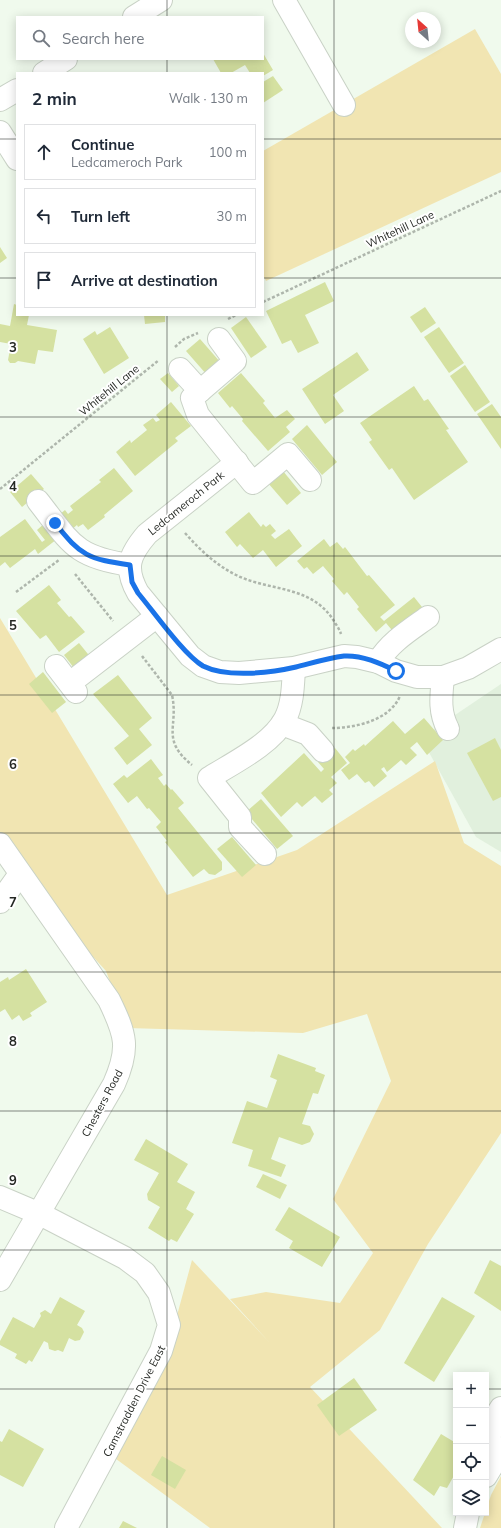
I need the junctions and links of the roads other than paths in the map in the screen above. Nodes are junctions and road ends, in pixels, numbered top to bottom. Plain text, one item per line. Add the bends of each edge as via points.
1 (161, 0) edge
2 (284, 0) edge
3 (136, 16) edge
4 (64, 60) edge
5 (46, 72) edge
6 (16, 91) edge
7 (0, 100) edge
8 (344, 105) dead end
9 (0, 132) edge
10 (16, 157) edge
11 (215, 330) road end
12 (176, 359) road end
13 (200, 391) junction
14 (237, 462) junction
15 (310, 480) dead end
16 (38, 501) dead end
17 (130, 565) junction
18 (157, 616) junction
19 (428, 616) dead end
20 (501, 649) edge
21 (378, 662) junction
22 (56, 666) dead end
23 (294, 668) junction
24 (444, 677) junction
25 (282, 724) junction
26 (448, 729) dead end
27 (323, 751) dead end
28 (0, 844) edge
29 (265, 854) dead end
30 (20, 874) junction
31 (0, 902) edge
32 (0, 1197) edge
33 (40, 1214) junction
34 (0, 1280) edge
35 (501, 1408) edge
36 (500, 1453) edge
37 (489, 1471) edge
38 (467, 1516) edge
39 (66, 1528) edge
40 (465, 1528) edge

1 - 3 street
2 - 8 street
4 - 5 street
6 - 7 street
9 - 10 street
11 - 13 street via 235,361
12 - 13 street
13 - 14 street via 192,398 198,415
14 - 15 street via 254,482 288,454
14 - 17 street, Ledcameroch Park via 147,534 137,546
16 - 17 street via 69,553
17 - 18 street via 132,582
18 - 22 street via 127,638 73,688
18 - 23 street via 190,656 203,666 239,673
19 - 21 street via 396,641
20 - 24 street via 468,668
21 - 23 street via 344,656
21 - 24 street via 417,677
23 - 25 street via 291,700
24 - 26 street via 440,702 442,719
25 - 27 street via 308,734
25 - 29 street via 278,731 263,743 209,778 240,817 240,828
28 - 30 street, Chesters Road
30 - 31 street
30 - 33 street, Chesters Road via 110,1000 121,1025 124,1048 123,1064 114,1084
32 - 33 street, Camstradden Drive East
33 - 34 street, Chesters Road
33 - 39 street, Camstradden Drive East via 125,1258 145,1273 159,1293 169,1325 161,1351
35 - 36 street via 494,1419 489,1439
36 - 37 street
38 - 40 street

